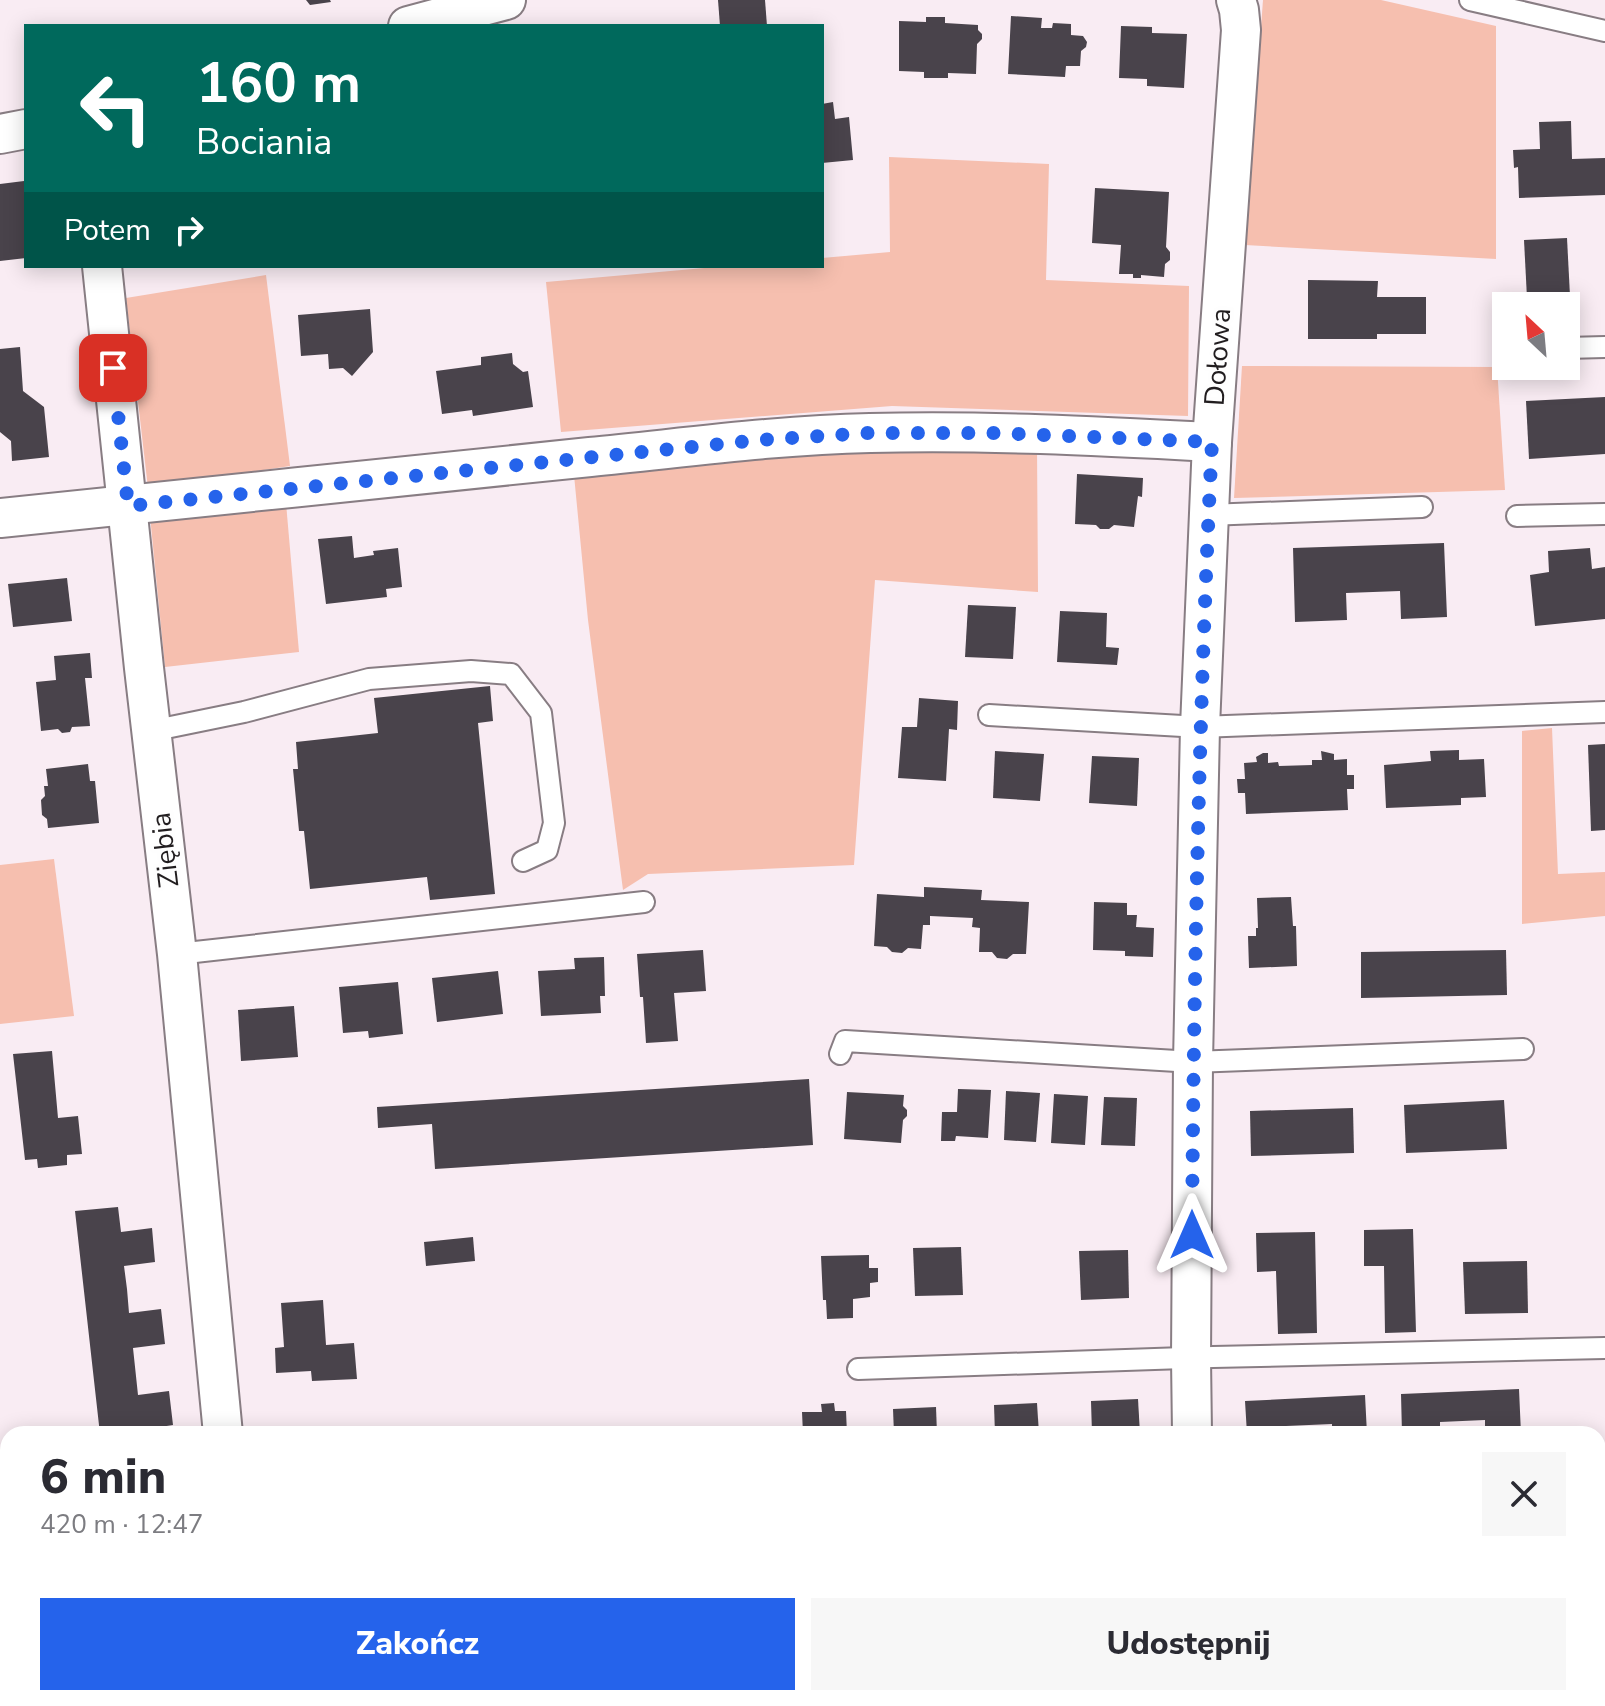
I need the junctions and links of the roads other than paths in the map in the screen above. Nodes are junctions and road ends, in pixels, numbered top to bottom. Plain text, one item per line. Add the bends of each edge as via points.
1 (506, 0) edge
2 (1236, 0) edge
3 (1470, 0) edge
4 (416, 24) edge
5 (1605, 31) edge
6 (24, 129) edge
7 (0, 134) edge
8 (102, 268) edge
9 (1605, 347) edge
10 (1580, 348) edge
11 (1212, 442) junction
12 (128, 506) junction
13 (1422, 507) dead end
14 (1605, 514) edge
15 (1208, 515) junction
16 (1517, 516) dead end
17 (0, 518) edge
18 (1605, 712) edge
19 (989, 715) dead end
20 (1200, 727) junction
21 (151, 731) junction
22 (523, 861) dead end
23 (644, 902) dead end
24 (177, 954) junction
25 (1523, 1049) dead end
26 (840, 1054) dead end
27 (1193, 1062) junction
28 (1605, 1348) edge
29 (1191, 1358) junction
30 (858, 1369) dead end
31 (222, 1426) edge
32 (1192, 1426) edge

1 - 4 street
2 - 11 street, Dołowa via 1241,30
3 - 5 lane
6 - 7 street
8 - 12 street, Ziębia
9 - 10 lane
11 - 12 street via 868,433
11 - 15 street, Dołowa
12 - 17 street
12 - 21 street, Ziębia
13 - 15 lane
14 - 16 lane
15 - 20 street, Dołowa
18 - 20 lane
19 - 20 lane
20 - 27 street, Dołowa
21 - 22 lane via 369,679 471,671 511,674 541,713 554,823 547,850
21 - 24 street, Ziębia
23 - 24 lane
24 - 31 street, Ziębia
25 - 27 lane
26 - 27 lane via 845,1041
27 - 29 street, Dołowa
28 - 29 lane
29 - 30 lane
29 - 32 street, Dołowa

